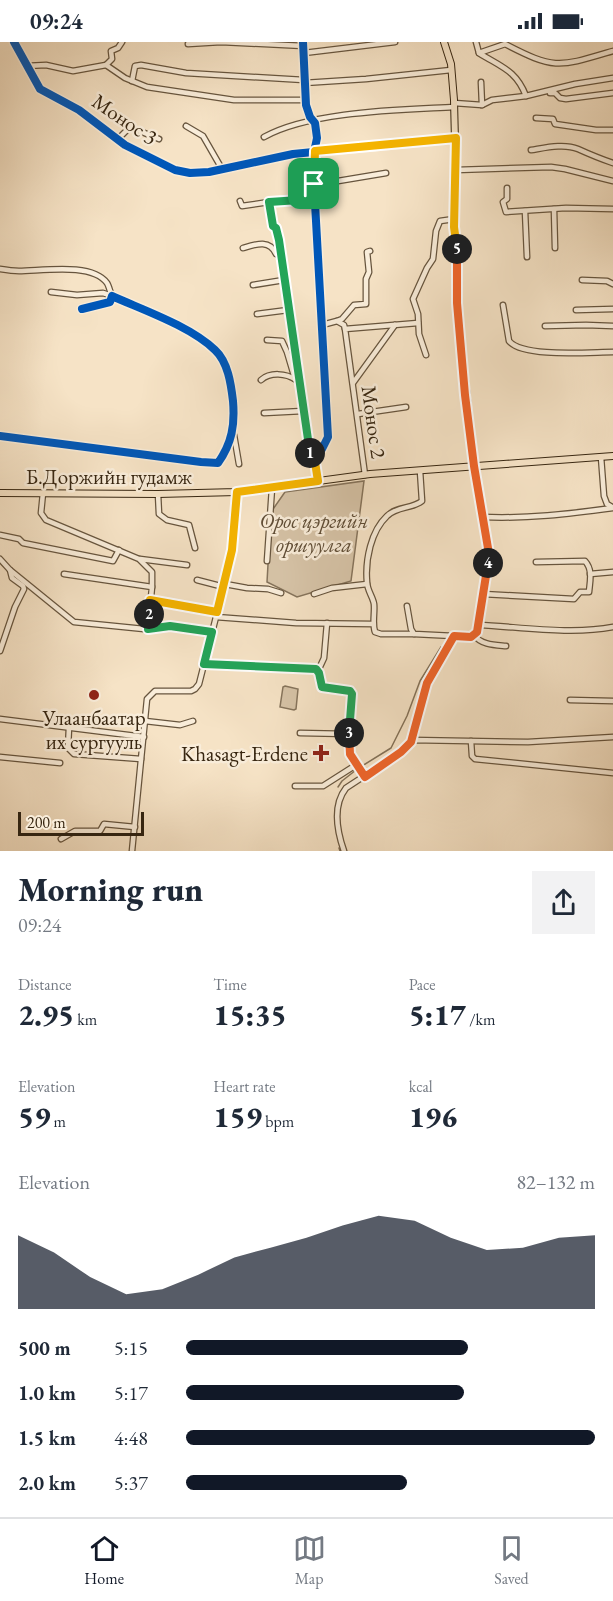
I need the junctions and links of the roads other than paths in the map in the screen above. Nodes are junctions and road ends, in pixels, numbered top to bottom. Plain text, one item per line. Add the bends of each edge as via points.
1 (14, 42) edge
2 (122, 42) edge
3 (395, 42) edge
4 (444, 42) edge
5 (477, 42) edge
6 (188, 44) dead end
7 (303, 44) edge
8 (613, 51) edge
9 (304, 53) junction
10 (479, 53) junction
11 (106, 65) junction
12 (27, 66) junction
13 (451, 70) junction
14 (613, 78) edge
15 (132, 81) junction
16 (304, 82) junction
17 (481, 82) dead end
18 (547, 92) junction
19 (613, 93) edge
20 (526, 96) junction
21 (305, 100) junction
22 (454, 105) junction
23 (482, 105) junction
24 (536, 118) dead end
25 (312, 120) junction
26 (186, 126) dead end
27 (613, 130) edge
28 (264, 137) dead end
29 (456, 138) junction
30 (159, 139) dead end
31 (118, 140) junction
32 (531, 150) dead end
33 (315, 151) junction
34 (613, 163) edge
35 (222, 169) junction
36 (456, 170) junction
37 (386, 173) dead end
38 (613, 181) edge
39 (314, 184) junction
40 (507, 188) dead end
41 (315, 199) junction
42 (240, 201) dead end
43 (269, 202) junction
44 (555, 209) junction
45 (613, 209) edge
46 (525, 211) junction
47 (454, 219) junction
48 (243, 248) dead end
49 (555, 248) dead end
50 (370, 251) dead end
51 (281, 255) junction
52 (527, 257) dead end
53 (0, 269) edge
54 (284, 280) junction
55 (582, 280) dead end
56 (613, 284) edge
57 (253, 285) dead end
58 (51, 292) dead end
59 (112, 296) junction
60 (503, 306) dead end
61 (82, 309) dead end
62 (613, 309) edge
63 (288, 310) junction
64 (576, 310) dead end
65 (257, 314) dead end
66 (338, 321) junction
67 (418, 323) junction
68 (322, 325) junction
69 (395, 325) junction
70 (545, 326) dead end
71 (613, 326) edge
72 (345, 330) junction
73 (267, 340) dead end
74 (613, 352) edge
75 (426, 355) dead end
76 (261, 381) dead end
77 (297, 381) junction
78 (353, 383) junction
79 (406, 407) dead end
80 (303, 411) junction
81 (264, 413) dead end
82 (358, 414) junction
83 (233, 433) junction
84 (0, 436) edge
85 (314, 456) junction
86 (613, 456) edge
87 (601, 457) junction
88 (239, 464) dead end
89 (474, 466) junction
90 (420, 471) junction
91 (364, 475) junction
92 (318, 481) junction
93 (272, 488) junction
94 (237, 492) junction
95 (0, 493) edge
96 (43, 493) junction
97 (158, 494) junction
98 (613, 508) edge
99 (482, 517) junction
100 (0, 535) edge
101 (195, 548) dead end
102 (119, 550) junction
103 (0, 559) edge
104 (140, 559) junction
105 (267, 561) dead end
106 (536, 562) dead end
107 (187, 564) dead end
108 (10, 570) junction
109 (613, 572) edge
110 (64, 574) dead end
111 (591, 574) junction
112 (197, 580) dead end
113 (367, 584) junction
114 (224, 585) junction
115 (152, 586) junction
116 (281, 593) dead end
117 (314, 594) dead end
118 (483, 594) junction
119 (150, 600) junction
120 (408, 606) dead end
121 (217, 615) junction
122 (327, 623) junction
123 (374, 624) junction
124 (479, 625) junction
125 (613, 627) edge
126 (148, 629) junction
127 (212, 632) junction
128 (414, 634) junction
129 (474, 635) junction
130 (454, 636) junction
131 (506, 646) dead end
132 (0, 651) edge
133 (204, 664) junction
134 (318, 671) junction
135 (570, 700) dead end
136 (613, 701) edge
137 (0, 719) edge
138 (145, 721) junction
139 (193, 721) dead end
140 (69, 728) junction
141 (300, 733) dead end
142 (349, 734) junction
143 (144, 737) junction
144 (613, 737) edge
145 (412, 740) junction
146 (471, 741) junction
147 (0, 757) edge
148 (141, 759) junction
149 (60, 763) dead end
150 (356, 765) junction
151 (613, 773) edge
152 (365, 777) junction
153 (295, 786) dead end
154 (135, 827) junction
155 (61, 839) dead end
156 (132, 851) edge
157 (344, 851) edge

1 - 12 street, Монос 3
2 - 11 street via 111,51 112,59
3 - 9 street
4 - 13 main road
5 - 10 street
6 - 7 street
7 - 9 street
8 - 10 street via 576,63 557,64 542,62 505,44
9 - 16 street
10 - 20 street via 509,70
11 - 12 street via 73,71
11 - 15 street
12 - 31 street, Монос 3 via 40,89 79,110
13 - 16 street
13 - 22 main road
14 - 18 street
15 - 16 street via 133,69 141,65 186,73
15 - 21 street via 147,87 234,100
16 - 21 street
17 - 23 street
18 - 19 street via 566,99
18 - 20 street
20 - 23 street
21 - 25 street
22 - 23 street
22 - 25 street
22 - 29 main road
24 - 27 street via 553,119 555,124 569,127
25 - 28 street
25 - 33 street via 317,138
26 - 35 street via 203,136
29 - 33 street, Монос 3
29 - 36 main road
30 - 31 street via 130,127
31 - 35 street, Монос 3 via 175,170 200,173
32 - 34 street via 568,147
33 - 35 street, Монос 3
33 - 39 street
36 - 38 street via 551,167
36 - 47 main road
37 - 39 street
39 - 41 street
40 - 46 street via 507,199 503,202 506,212
41 - 43 street
41 - 68 street
42 - 43 street via 242,206
43 - 51 street
44 - 45 street
44 - 46 street
44 - 49 street
46 - 52 street
47 - 67 street via 440,221 436,231 433,259 413,299
47 - 89 main road via 457,315
48 - 51 street via 266,244
50 - 66 street via 366,304 354,305
51 - 54 street
53 - 59 street via 79,270 106,282
54 - 57 street
54 - 63 street
55 - 56 street
58 - 59 street
59 - 61 street via 110,302
59 - 83 street via 174,324 216,350 231,385
60 - 74 street via 509,341 517,348 535,352
62 - 64 street
63 - 65 street
63 - 77 street
66 - 68 street
66 - 72 street
67 - 69 street
67 - 75 street
68 - 85 street via 328,437
69 - 72 street
69 - 78 street
70 - 71 street
72 - 78 street, Монос 2
73 - 77 street via 282,341
76 - 77 street via 280,374
77 - 80 street
78 - 82 street, Монос 2
79 - 82 street
80 - 81 street
80 - 85 street via 309,452
82 - 91 street, Монос 2
83 - 84 street via 218,463
83 - 88 street
85 - 92 street
86 - 87 main road, Б.Доржийн гудамж
87 - 89 main road, Б.Доржийн гудамж
87 - 98 street via 604,496
89 - 90 main road, Б.Доржийн гудамж
89 - 99 street
90 - 91 main road, Б.Доржийн гудамж
90 - 113 street via 422,501 396,510 384,520 373,538
91 - 92 main road, Б.Доржийн гудамж
92 - 93 main road, Б.Доржийн гудамж
93 - 94 main road, Б.Доржийн гудамж
93 - 105 street
94 - 97 main road, Б.Доржийн гудамж
94 - 114 street via 232,550
95 - 96 main road, Б.Доржийн гудамж
96 - 97 main road, Б.Доржийн гудамж
96 - 102 street via 41,513 46,520
97 - 101 street via 159,514 189,525
98 - 99 street via 559,515
99 - 118 street via 489,554
100 - 102 street via 113,561
102 - 104 street
103 - 108 street
104 - 107 street
104 - 115 street via 153,573
106 - 111 street via 585,561
108 - 126 street via 73,621
108 - 132 street via 12,578 24,589
109 - 111 street
110 - 115 street
111 - 118 street via 589,592 580,592 574,599
112 - 114 street
113 - 117 street
113 - 123 street via 374,603
114 - 116 street
114 - 121 street
115 - 119 street
118 - 124 street
119 - 121 street
119 - 126 street
120 - 128 street
121 - 122 street
121 - 127 street
122 - 123 street
122 - 134 street via 324,658
123 - 128 street via 378,634
124 - 125 street
124 - 129 street
126 - 127 street via 170,626
127 - 133 street
128 - 130 street
129 - 130 street
129 - 131 street via 487,644
130 - 145 street via 427,683
133 - 134 street
133 - 138 street via 194,690 159,690 150,694
134 - 142 street via 322,687 353,694
135 - 136 street
137 - 140 street
138 - 139 street via 180,725
138 - 143 street
140 - 143 street
140 - 148 street via 68,748 74,754
141 - 142 street
142 - 150 street via 349,752
143 - 148 street
144 - 146 street
145 - 146 street
145 - 152 street
146 - 151 street via 475,759
147 - 149 street
148 - 154 street
150 - 152 street
150 - 153 street via 322,787
152 - 157 street via 346,788 339,798 337,823
154 - 155 street via 104,824 99,831 75,831
154 - 156 street

